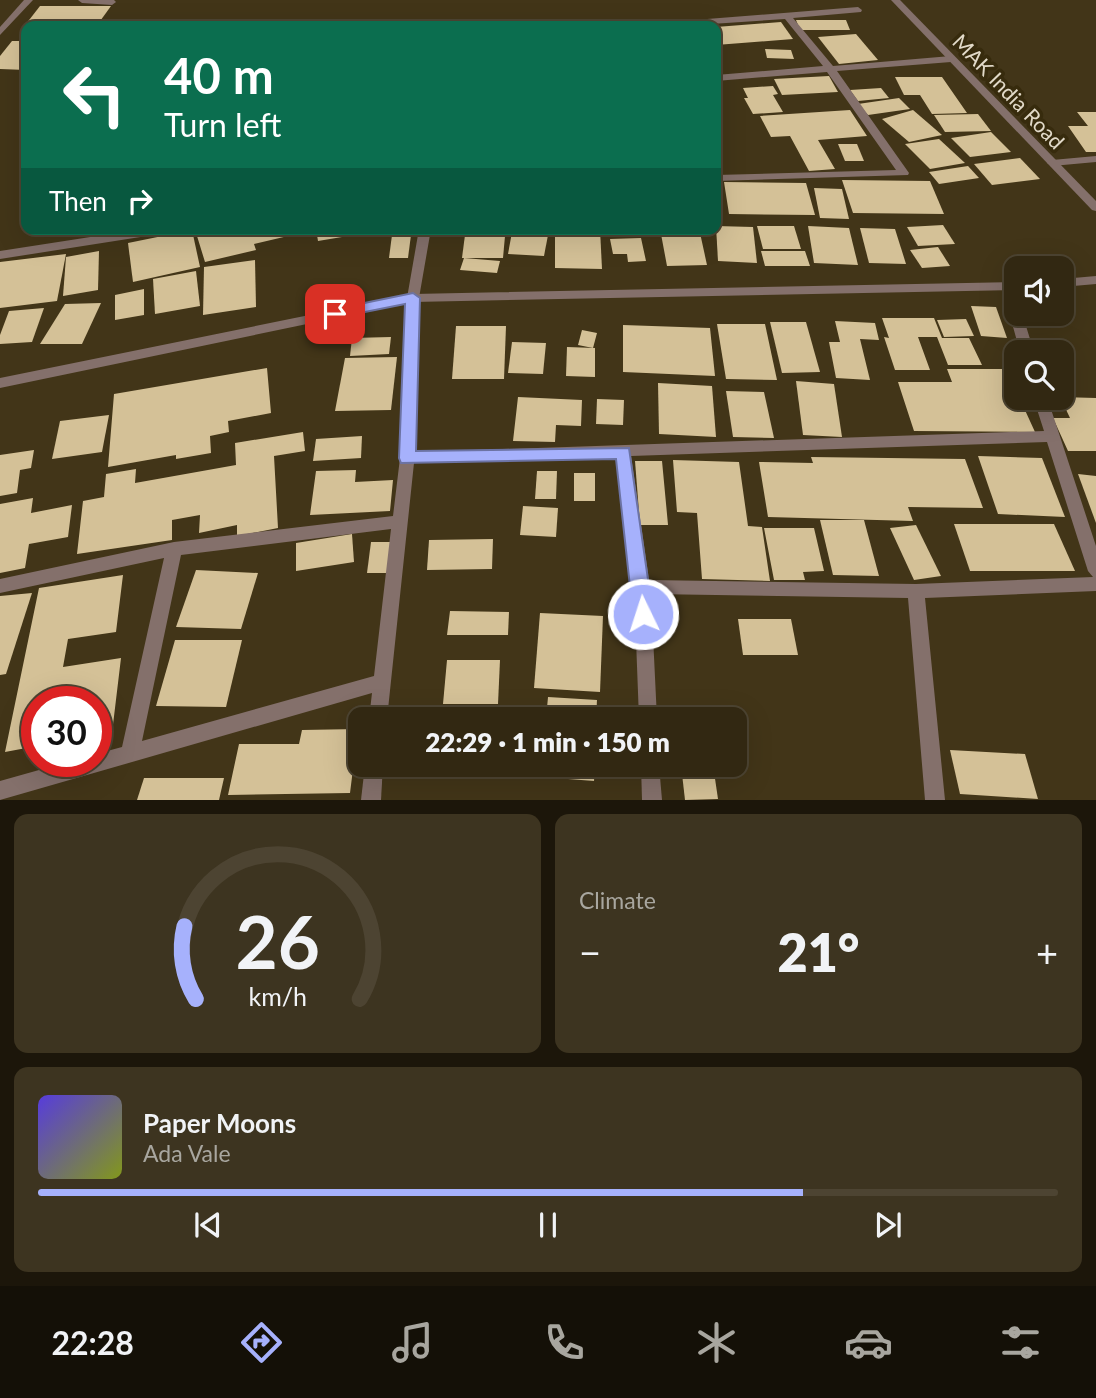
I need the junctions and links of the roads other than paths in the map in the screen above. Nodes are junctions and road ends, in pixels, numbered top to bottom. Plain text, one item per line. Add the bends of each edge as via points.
1 (29, 0) edge
2 (82, 0) edge
3 (895, 0) edge
4 (111, 2) dead end
5 (858, 10) dead end
6 (787, 16) junction
7 (716, 21) edge
8 (0, 33) edge
9 (951, 59) junction
10 (831, 71) junction
11 (721, 78) edge
12 (1096, 159) edge
13 (1052, 163) junction
14 (721, 178) edge
15 (1096, 208) edge
16 (128, 235) edge
17 (424, 235) edge
18 (0, 255) edge
19 (1096, 280) edge
20 (1074, 282) edge
21 (1004, 287) edge
22 (413, 298) junction
23 (0, 383) edge
24 (1044, 410) edge
25 (1052, 436) junction
26 (623, 453) junction
27 (407, 458) junction
28 (401, 521) junction
29 (174, 549) junction
30 (1096, 572) edge
31 (1096, 584) edge
32 (0, 586) edge
33 (642, 587) junction
34 (916, 592) junction
35 (381, 682) junction
36 (379, 707) edge
37 (647, 707) edge
38 (130, 754) junction
39 (373, 777) edge
40 (651, 777) edge
41 (0, 791) edge
42 (371, 800) edge
43 (652, 800) edge
44 (935, 800) edge

1 - 8 street
2 - 4 street
3 - 9 street, MAK India Road
5 - 6 street
6 - 7 street
6 - 10 street
9 - 10 street
9 - 13 street, MAK India Road
10 - 11 street
10 - 14 street via 904,173
12 - 13 street
13 - 15 street, MAK India Road
16 - 18 street
17 - 22 street
19 - 20 street
21 - 22 street
22 - 23 street
22 - 27 street
24 - 25 street
25 - 26 street
25 - 30 street
26 - 27 street
26 - 33 street
27 - 28 street
28 - 29 street
28 - 35 street
29 - 32 street
29 - 38 street
31 - 34 street
33 - 34 street
33 - 37 street
34 - 44 street
35 - 36 street
35 - 38 street
38 - 41 street
39 - 42 street
40 - 43 street

